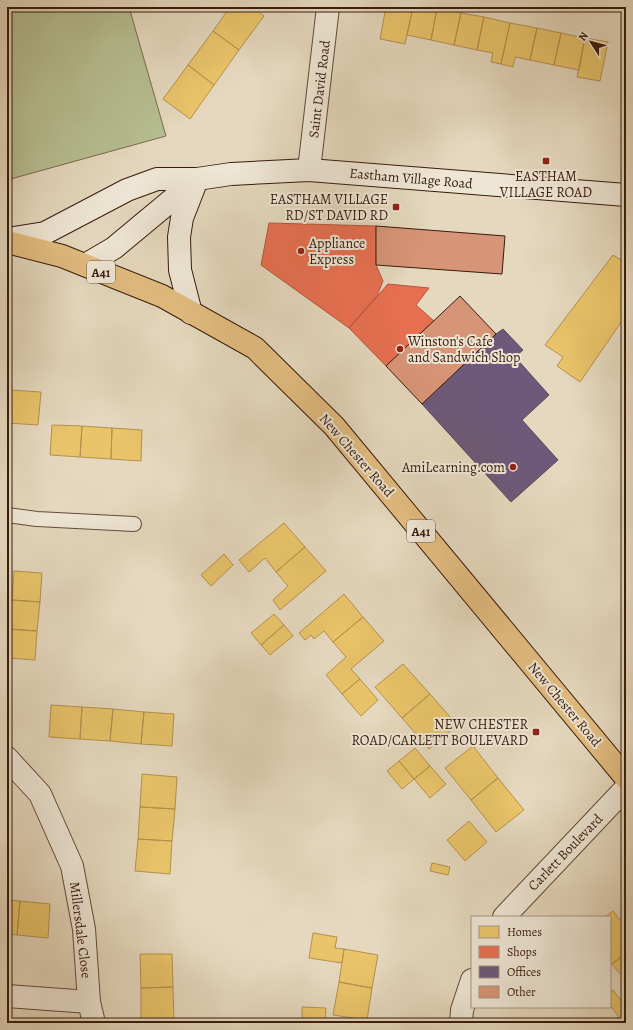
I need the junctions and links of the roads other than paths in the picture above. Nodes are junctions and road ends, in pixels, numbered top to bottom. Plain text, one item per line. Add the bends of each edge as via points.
1 (328, 7) edge
2 (309, 170) junction
3 (197, 179) junction
4 (626, 195) edge
5 (7, 241) edge
6 (85, 265) junction
7 (191, 313) junction
8 (7, 515) edge
9 (134, 524) dead end
10 (7, 758) edge
11 (626, 778) edge
12 (626, 788) edge
13 (505, 916) edge
14 (471, 983) edge
15 (7, 996) edge
16 (89, 1002) junction
17 (94, 1023) edge
18 (461, 1023) edge

1 - 2 main road, Saint David Road
2 - 3 main road, Eastham Village Road via 231,174
2 - 4 main road, Eastham Village Road
3 - 5 main road, Eastham Village Road via 157,179 126,190 45,233
3 - 6 main road via 114,248
3 - 7 main road via 182,218 179,237 180,270
5 - 6 highway, New Chester Road / A41
6 - 7 highway, New Chester Road / A41 via 162,296
7 - 11 highway, New Chester Road / A41 via 255,348 334,426
8 - 9 lane
10 - 16 main road, Millersdale Close via 40,794 72,866 84,929
12 - 13 main road, Carlett Boulevard
14 - 18 main road via 462,1010
15 - 16 main road
16 - 17 main road, Millersdale Close

